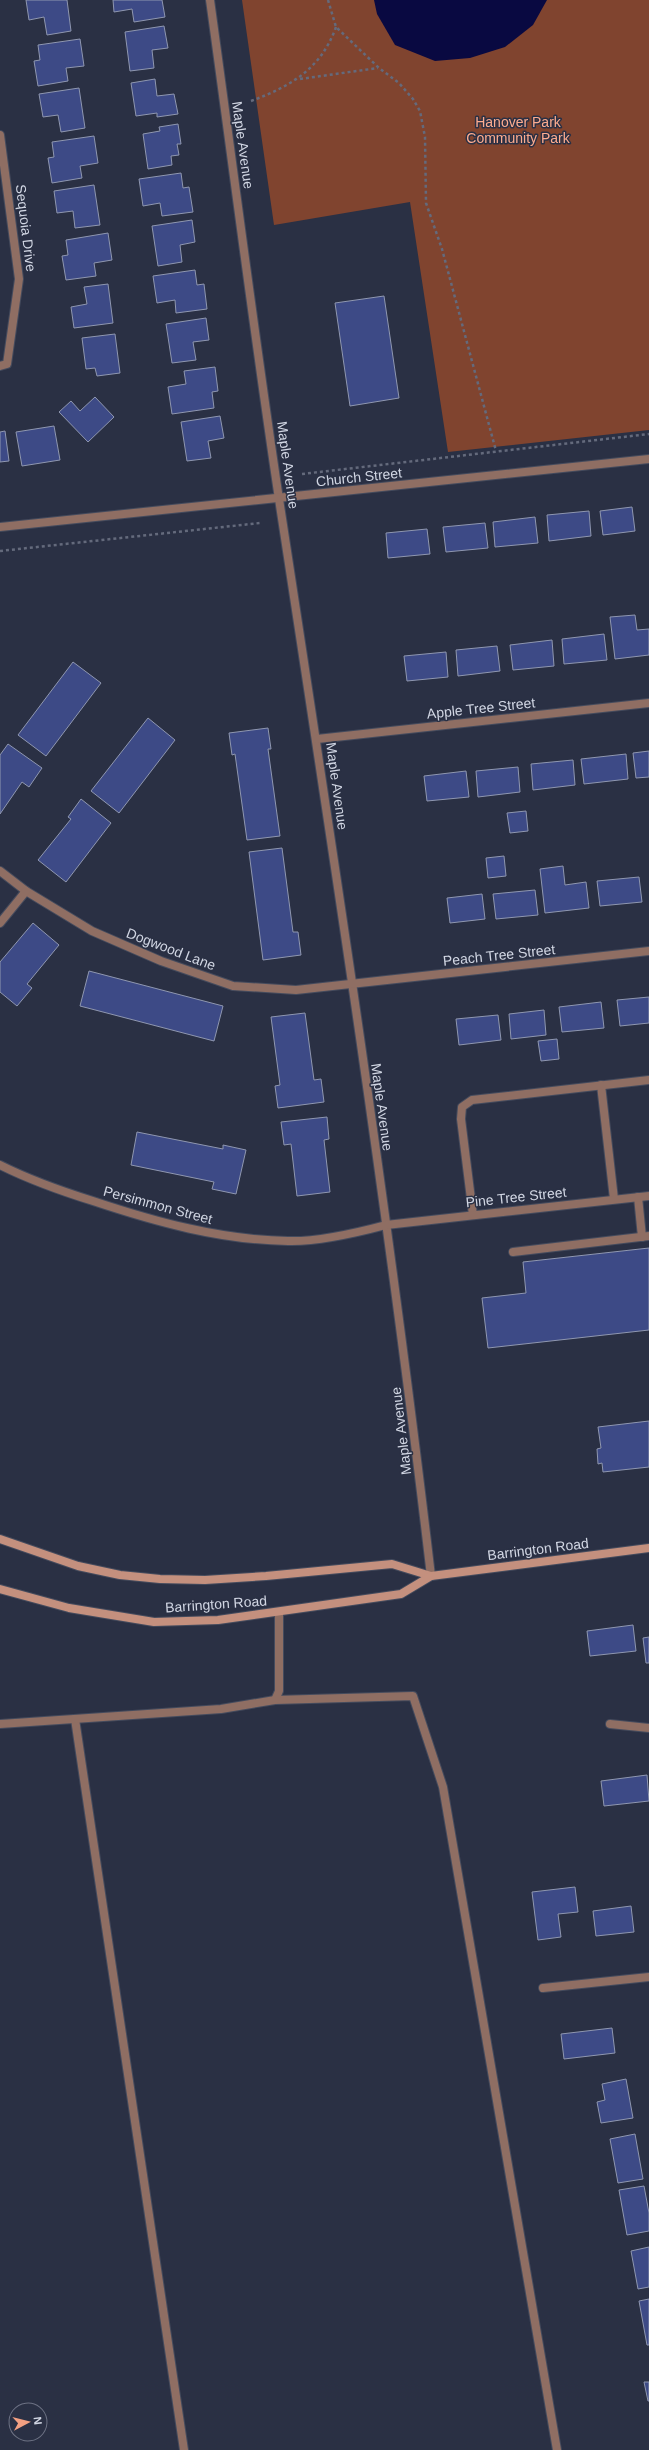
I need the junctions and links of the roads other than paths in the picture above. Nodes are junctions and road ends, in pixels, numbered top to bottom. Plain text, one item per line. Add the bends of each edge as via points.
1 (210, 0) edge
2 (0, 135) edge
3 (0, 366) edge
4 (649, 459) edge
5 (279, 498) junction
6 (0, 527) edge
7 (649, 703) edge
8 (317, 739) junction
9 (0, 871) edge
10 (26, 891) junction
11 (0, 923) edge
12 (649, 951) edge
13 (352, 984) junction
14 (649, 1080) edge
15 (601, 1086) junction
16 (0, 1165) edge
17 (649, 1196) edge
18 (638, 1197) junction
19 (614, 1199) junction
20 (473, 1215) junction
21 (386, 1225) junction
22 (646, 1237) edge
23 (513, 1252) dead end
24 (0, 1539) edge
25 (649, 1548) edge
26 (431, 1576) junction
27 (0, 1589) edge
28 (279, 1613) junction
29 (275, 1700) junction
30 (75, 1719) junction
31 (0, 1724) edge
32 (610, 1724) dead end
33 (649, 1728) edge
34 (649, 1977) edge
35 (543, 1988) dead end
36 (184, 2450) edge
37 (557, 2450) edge

1 - 5 street, Maple Avenue
2 - 3 street, Sequoia Drive via 19,279 8,364
4 - 5 street, Church Street
5 - 6 street, Church Street
5 - 8 street, Maple Avenue
7 - 8 street, Apple Tree Street
8 - 13 street, Maple Avenue
9 - 10 street, Dogwood Lane
10 - 11 street
10 - 13 street, Dogwood Lane via 92,931 161,961 233,986 296,990
12 - 13 street, Peach Tree Street
13 - 21 street, Maple Avenue
14 - 15 street
15 - 19 street
15 - 20 street via 472,1100 462,1107
16 - 21 street, Persimmon Street via 31,1181 125,1212 200,1232 289,1241 356,1233
17 - 18 street, Pine Tree Street
18 - 19 street, Pine Tree Street
18 - 22 street
19 - 20 street, Pine Tree Street
20 - 21 street, Pine Tree Street
21 - 26 street, Maple Avenue via 408,1379
22 - 23 street
24 - 26 main road, Barrington Road via 78,1566 120,1575 160,1579 259,1577 392,1564
25 - 26 main road, Barrington Road
26 - 28 main road, Barrington Road via 401,1594
27 - 28 main road, Barrington Road via 69,1608 154,1622 218,1620
28 - 29 street via 279,1691
29 - 30 street via 222,1709
29 - 37 street via 413,1696 443,1787
30 - 31 street
30 - 36 street
32 - 33 street
34 - 35 street

